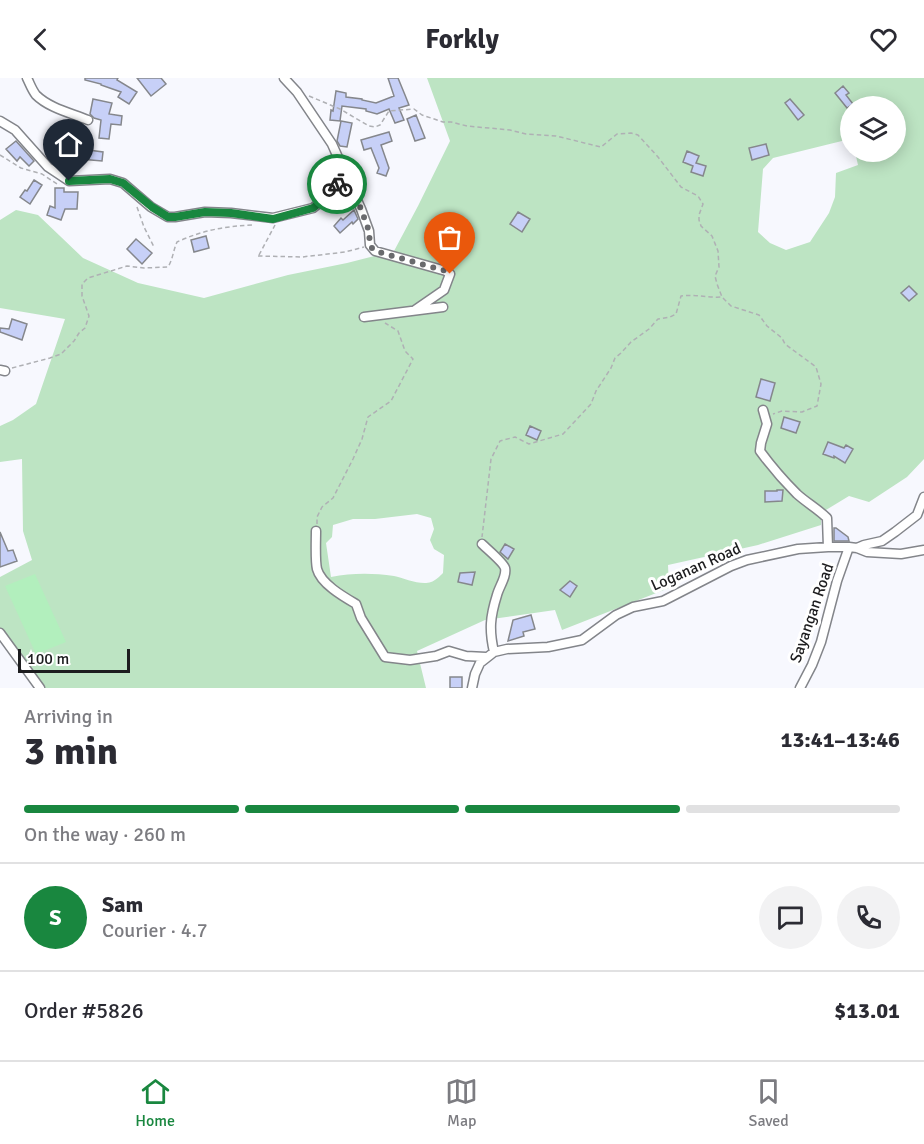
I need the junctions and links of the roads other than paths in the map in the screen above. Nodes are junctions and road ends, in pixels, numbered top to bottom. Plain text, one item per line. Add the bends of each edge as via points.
1 (27, 78) edge
2 (284, 78) edge
3 (88, 120) dead end
4 (0, 121) edge
5 (340, 160) junction
6 (443, 307) dead end
7 (415, 310) junction
8 (364, 317) dead end
9 (764, 415) road end
10 (924, 497) edge
11 (316, 531) road end
12 (482, 544) road end
13 (828, 547) junction
14 (853, 547) junction
15 (924, 550) edge
16 (0, 633) edge
17 (490, 654) junction
18 (40, 688) edge
19 (472, 688) edge
20 (800, 688) edge

1 - 3 street via 42,99
2 - 5 street
4 - 5 street via 15,130 48,167 69,181 110,179 123,183 168,217 205,212 273,219 313,208 335,190
5 - 7 street via 369,231 370,246 375,251 450,274 444,290
6 - 7 street
7 - 8 street
9 - 13 street via 767,424 760,451 797,494 827,518
10 - 14 street via 917,515 895,532 882,541
11 - 17 street, Loganan Road via 317,570 339,594 356,604 385,657 410,660 449,651 466,656
12 - 17 street via 504,566 505,573 490,627
13 - 14 street, Loganan Road
13 - 17 street, Loganan Road via 798,549 739,563 663,601 616,615 582,640
14 - 15 street via 902,554
14 - 20 street, Sayangan Road via 834,591 821,642
16 - 18 street
17 - 19 street via 480,663

